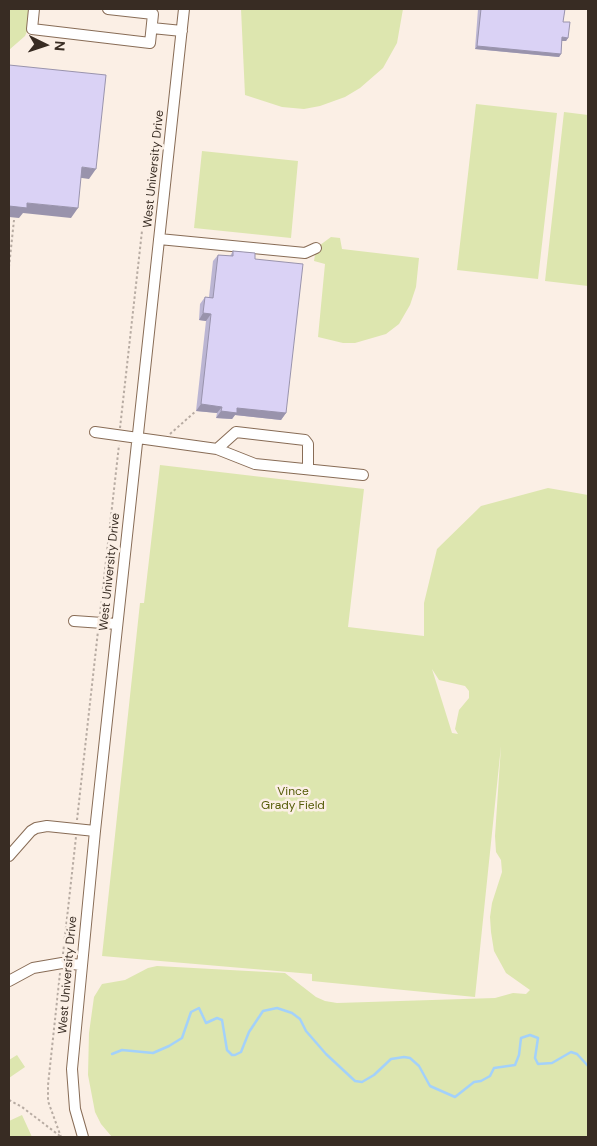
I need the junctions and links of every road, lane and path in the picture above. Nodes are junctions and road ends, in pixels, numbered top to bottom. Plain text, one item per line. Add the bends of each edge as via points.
1 (34, 9) edge
2 (108, 9) edge
3 (184, 9) edge
4 (152, 28) junction
5 (182, 31) junction
6 (14, 220) dead end
7 (159, 238) junction
8 (316, 248) dead end
9 (9, 267) edge
10 (196, 411) dead end
11 (94, 432) dead end
12 (137, 439) junction
13 (160, 442) junction
14 (217, 449) junction
15 (308, 469) junction
16 (363, 475) dead end
17 (74, 620) dead end
18 (117, 624) junction
19 (95, 831) junction
20 (9, 856) edge
21 (62, 963) junction
22 (82, 965) junction
23 (9, 981) edge
24 (9, 1100) edge
25 (60, 1137) edge
26 (83, 1137) edge

1 - 4 street via 32,30 150,43
2 - 4 street via 153,14
3 - 5 street, West University Drive
4 - 5 street
5 - 7 street, West University Drive
6 - 9 path
7 - 8 street via 305,253
7 - 12 street, West University Drive
10 - 13 path
11 - 12 street
12 - 13 street
12 - 18 street, West University Drive
13 - 14 street
14 - 15 street via 255,464
14 - 15 street via 236,432 305,440 308,444
15 - 16 street
17 - 18 street
18 - 19 street, West University Drive
19 - 20 street via 36,828
19 - 22 street, West University Drive
21 - 22 street
21 - 23 street via 32,968
21 - 25 path via 48,1085 48,1101
22 - 26 street, West University Drive via 72,1075 75,1109
24 - 25 path

